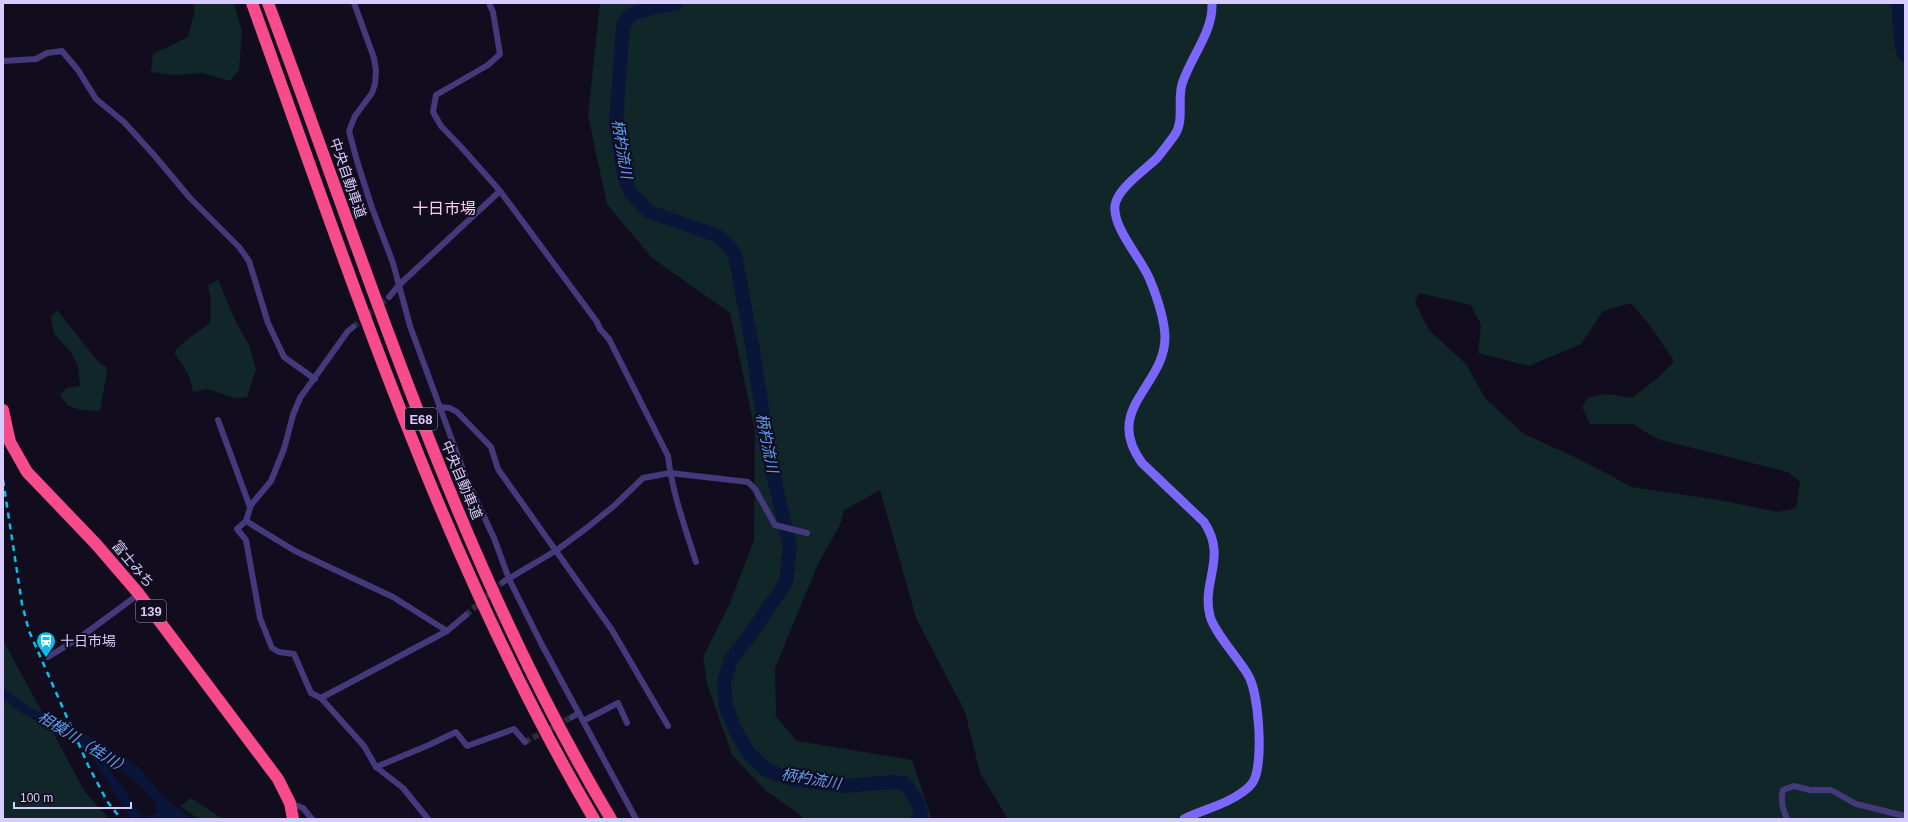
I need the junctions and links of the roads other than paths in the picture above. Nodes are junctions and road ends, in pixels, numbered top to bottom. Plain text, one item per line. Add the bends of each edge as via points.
1 (252, 3) edge
2 (268, 3) edge
3 (354, 3) edge
4 (489, 3) edge
5 (1212, 3) edge
6 (3, 61) edge
7 (500, 191) junction
8 (399, 285) junction
9 (389, 297) tunnel mouth
10 (354, 327) tunnel mouth
11 (315, 379) junction
12 (439, 407) junction
13 (3, 410) edge
14 (218, 420) dead end
15 (670, 473) junction
16 (250, 508) junction
17 (246, 521) junction
18 (807, 533) dead end
19 (557, 550) junction
20 (696, 562) dead end
21 (506, 580) junction
22 (139, 594) junction
23 (466, 614) tunnel mouth
24 (447, 632) junction
25 (48, 657) dead end
26 (321, 698) junction
27 (579, 712) junction
28 (572, 717) tunnel mouth
29 (583, 721) junction
30 (627, 723) dead end
31 (668, 726) dead end
32 (525, 742) dead end
33 (376, 767) junction
34 (290, 803) junction
35 (1905, 816) edge
36 (293, 819) edge
37 (312, 819) edge
38 (428, 819) edge
39 (594, 819) edge
40 (611, 819) edge
41 (636, 819) edge
42 (1184, 819) edge
43 (1787, 819) edge

1 - 39 highway, 中央自動車道 / E68 via 362,309 464,563 540,722
2 - 40 highway, 中央自動車道 / E68 via 379,310 481,563 553,716
3 - 8 street via 374,58 376,84 355,116 350,131 357,161
4 - 7 street via 493,12 500,54 488,65 436,95 433,112 441,126
5 - 42 street via 1210,25 1190,62 1181,88 1178,129 1158,157 1117,198 1115,205 1118,223 1150,281 1161,312 1165,336 1161,360 1136,401 1130,416 1130,441 1142,463 1204,522 1211,532 1215,556 1208,604 1210,618 1249,676 1254,689 1259,733 1259,755 1253,782 1244,791 1219,806
6 - 11 street via 36,59 62,51 78,70 96,99 124,122 190,198 239,247 249,261 268,324 284,357
7 - 8 street
7 - 15 street via 609,339 668,456
8 - 9 street
8 - 12 street via 410,326
10 - 11 street via 348,331
11 - 16 street via 300,398 271,481
12 - 19 street via 457,412 492,447 498,469
12 - 21 street via 466,478 494,538
13 - 22 highway, 富士みち / 139 via 10,442 28,472
14 - 16 street
15 - 18 street via 748,482 755,489 775,525
15 - 19 street via 643,478 615,505
15 - 20 street
16 - 17 street
17 - 24 street via 295,551 393,597
17 - 26 street via 237,529 246,540 260,618 272,648 279,652 294,654 311,693
19 - 21 street
19 - 31 street via 612,630
21 - 27 street
22 - 25 street via 82,636
22 - 34 highway, 富士みち / 139 via 256,747 278,779
23 - 24 street
24 - 26 street
26 - 33 street via 364,746
27 - 28 street
27 - 29 street
29 - 30 street via 618,703
29 - 41 street
32 - 33 street via 514,729 467,746 456,732
33 - 38 street via 403,788
34 - 36 highway, 富士みち / 139
34 - 37 street via 303,808
35 - 43 street via 1856,804 1831,790 1810,790 1794,786 1783,790 1781,796

